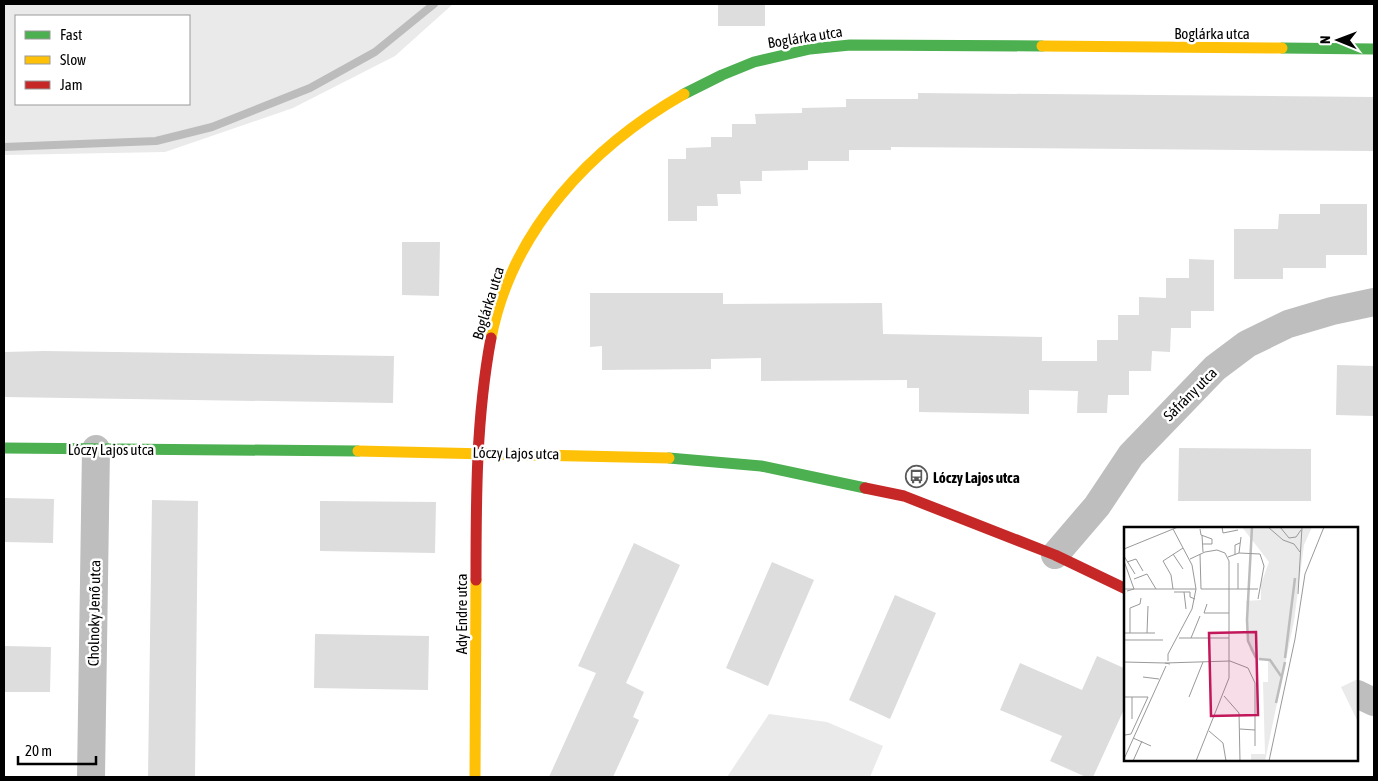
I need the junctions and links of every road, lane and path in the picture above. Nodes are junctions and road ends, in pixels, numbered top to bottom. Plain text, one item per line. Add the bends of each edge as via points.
1 (1374, 49) edge
2 (1374, 302) edge
3 (4, 448) edge
4 (96, 449) junction
5 (476, 452) junction
6 (1055, 555) junction
7 (1124, 588) edge
8 (1358, 694) edge
9 (1374, 702) edge
10 (92, 777) edge
11 (475, 777) edge

1 - 5 street, Boglárka utca via 850,45 771,57 738,68 664,106 627,130 596,157 540,223 518,256 503,296 489,351
2 - 6 street, Sáfrány utca via 1288,324 1248,344 1215,368 1131,455 1097,506
3 - 4 street, Lóczy Lajos utca
4 - 5 street, Lóczy Lajos utca
4 - 10 street, Cholnoky Jenő utca
5 - 6 street, Lóczy Lajos utca via 643,456 761,466 904,496
5 - 11 street, Ady Endre utca
6 - 7 street, Lóczy Lajos utca
8 - 9 street

